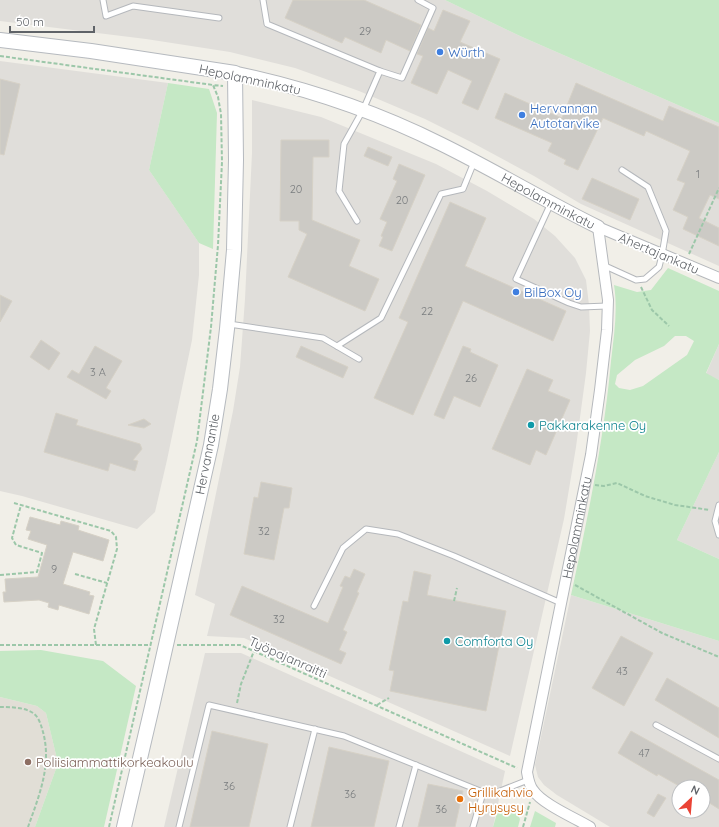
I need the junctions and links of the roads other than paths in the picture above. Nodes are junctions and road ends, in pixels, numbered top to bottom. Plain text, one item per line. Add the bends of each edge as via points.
1 (103, 0) edge
2 (262, 0) edge
3 (418, 0) edge
4 (219, 18) dead end
5 (0, 40) edge
6 (380, 71) junction
7 (234, 80) junction
8 (363, 110) junction
9 (474, 161) junction
10 (622, 170) dead end
11 (551, 203) junction
12 (357, 221) dead end
13 (598, 228) junction
14 (662, 255) junction
15 (603, 265) junction
16 (719, 278) edge
17 (607, 306) junction
18 (228, 324) junction
19 (337, 346) junction
20 (359, 359) dead end
21 (719, 505) edge
22 (719, 535) edge
23 (561, 603) junction
24 (314, 606) dead end
25 (656, 725) dead end
26 (315, 729) junction
27 (719, 759) edge
28 (416, 766) junction
29 (529, 780) junction
30 (483, 793) junction
31 (124, 827) edge
32 (179, 827) edge
33 (290, 827) edge
34 (399, 827) edge
35 (473, 827) edge
36 (590, 827) edge

1 - 4 lane via 106,16 133,6
2 - 6 lane via 267,24
3 - 6 lane via 433,8 402,78
5 - 7 main road, Hepolamminkatu via 91,51
6 - 8 lane
7 - 8 street, Hepolamminkatu via 272,80
7 - 18 main road, Hervannantie via 235,212
8 - 9 street, Hepolamminkatu
8 - 12 lane via 344,144 338,191
9 - 11 street, Hepolamminkatu
9 - 19 lane via 463,189 441,194 381,318
10 - 14 lane via 648,187 666,232
11 - 13 street, Hepolamminkatu
11 - 17 lane via 516,279 581,307
13 - 14 street, Ahertajankatu
13 - 15 street, Hepolamminkatu
14 - 15 lane via 659,267 645,279 636,280
14 - 16 street, Ahertajankatu
15 - 17 street, Hepolamminkatu
17 - 23 street, Hepolamminkatu via 600,390 585,484
18 - 19 lane via 323,338
18 - 31 main road, Hervannantie via 211,445
19 - 20 lane
21 - 22 lane via 715,521
23 - 24 lane via 398,534 366,529 343,548
23 - 29 street, Hepolamminkatu
25 - 27 lane
26 - 28 lane via 344,736
26 - 32 lane via 209,704
26 - 33 lane
28 - 30 lane
28 - 34 lane
29 - 30 lane via 490,796
29 - 36 street via 537,795
30 - 35 lane

